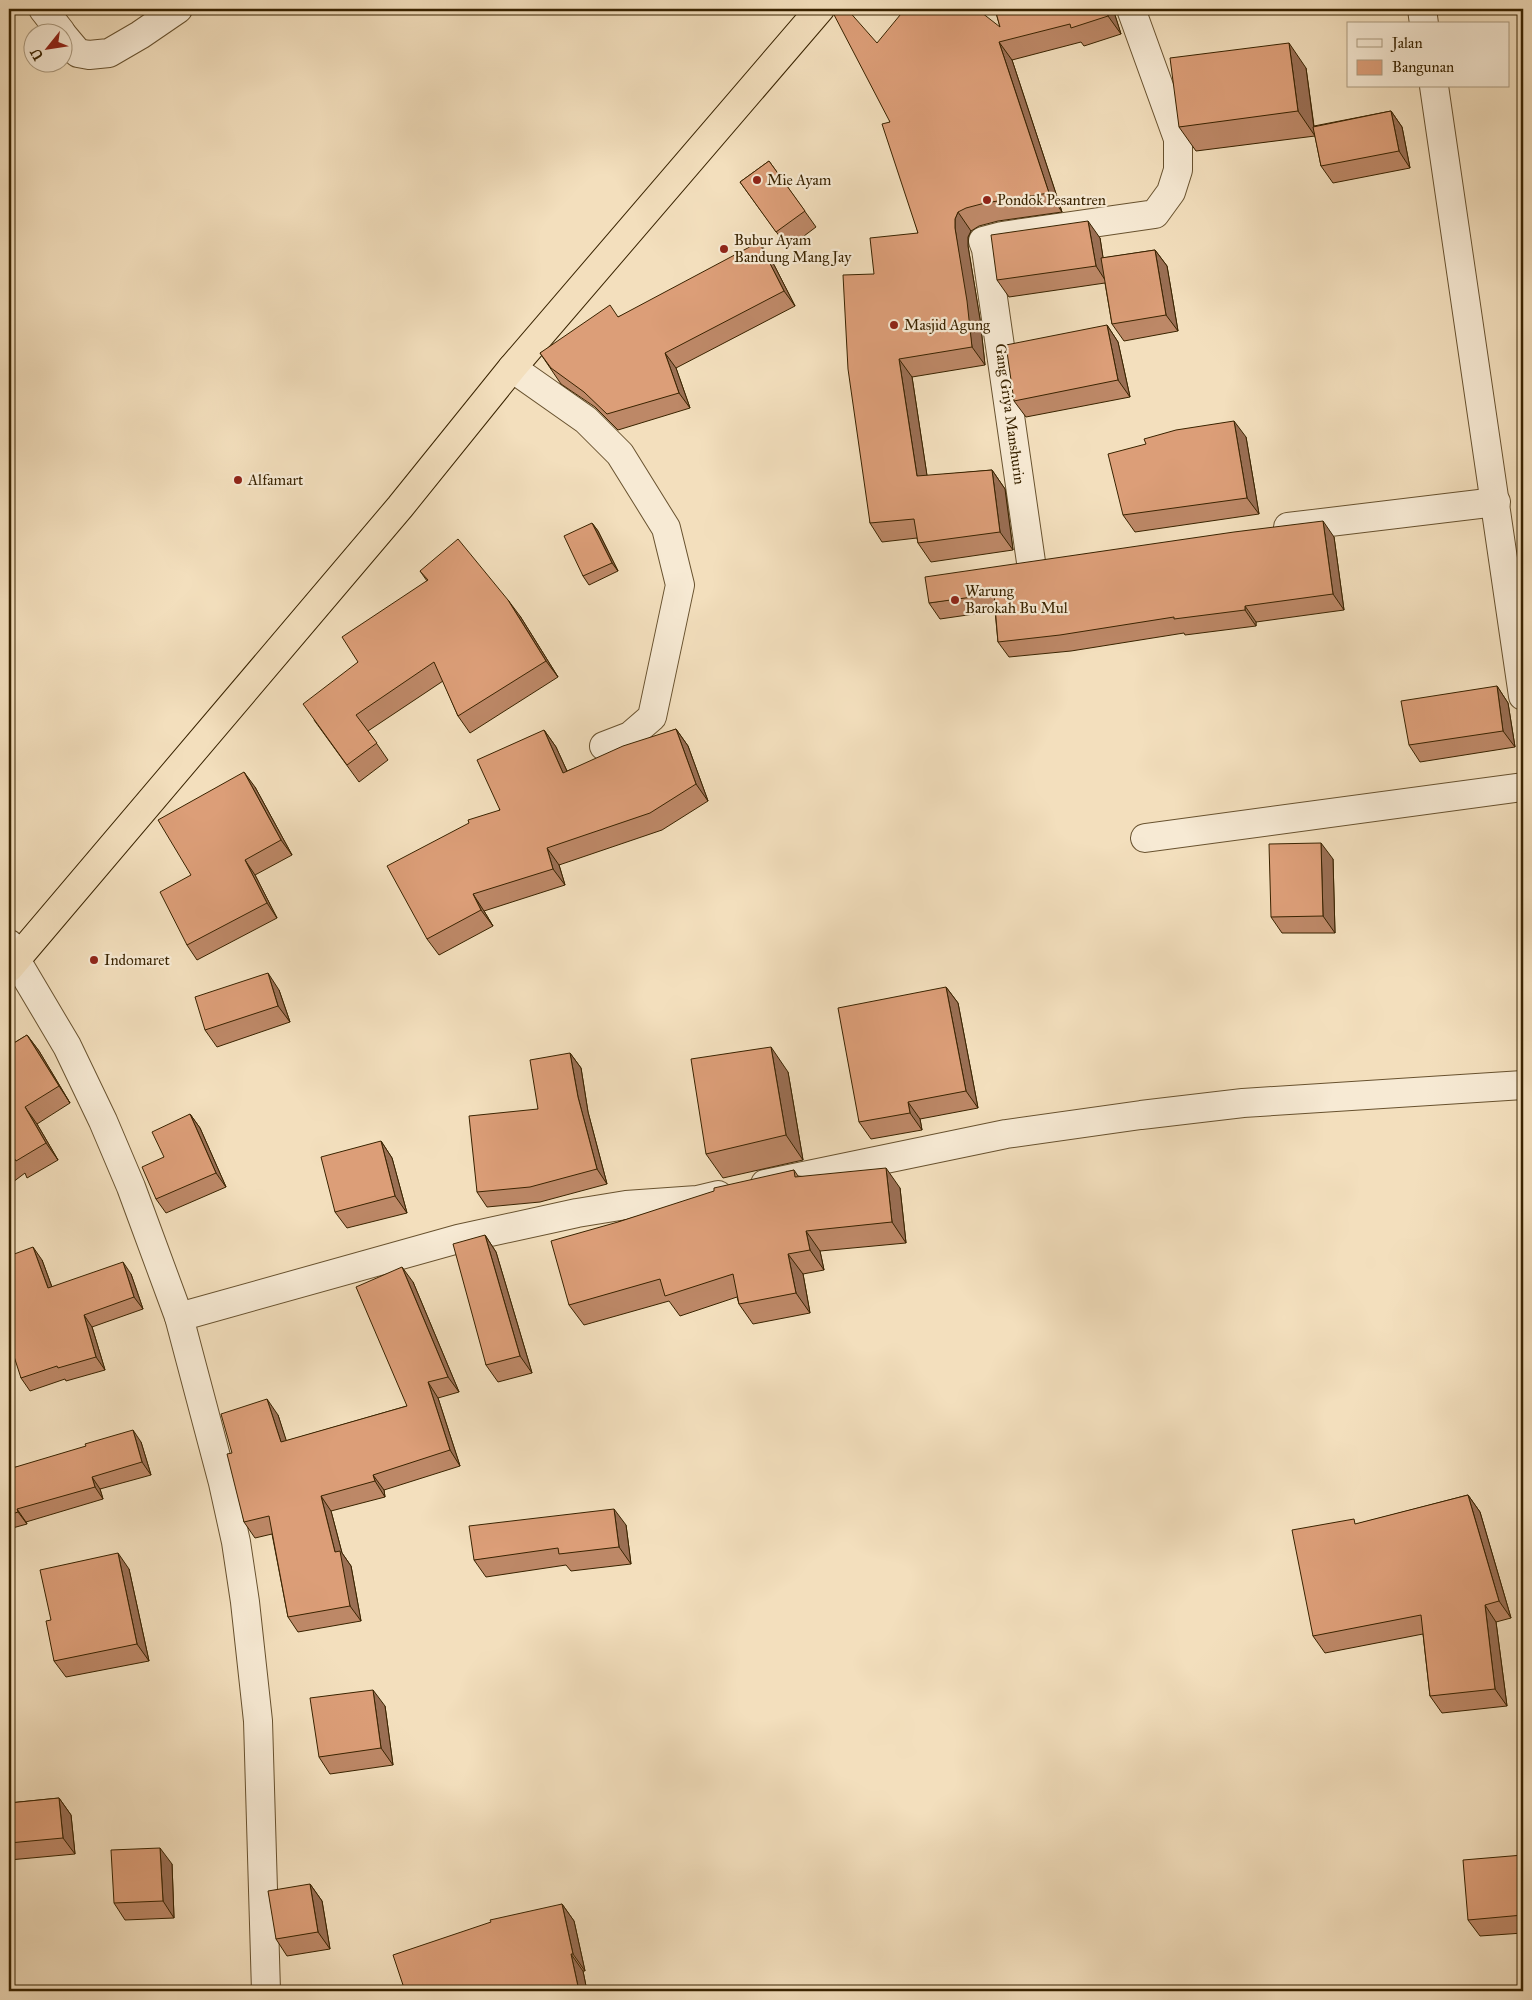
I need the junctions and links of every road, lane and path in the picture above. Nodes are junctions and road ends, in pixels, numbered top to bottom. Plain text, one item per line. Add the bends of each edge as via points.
1 (43, 9) edge
2 (178, 9) edge
3 (820, 9) edge
4 (1131, 9) edge
5 (1422, 9) edge
6 (53, 22) edge
7 (1424, 22) edge
8 (72, 46) edge
9 (1434, 88) edge
10 (512, 368) junction
11 (1496, 502) junction
12 (1263, 530) edge
13 (1060, 558) edge
14 (1031, 562) junction
15 (1003, 566) edge
16 (1523, 696) edge
17 (604, 746) dead end
18 (1523, 787) edge
19 (1145, 838) dead end
20 (11, 957) edge
21 (1523, 1085) edge
22 (179, 1317) junction
23 (266, 1991) edge

1 - 6 street
2 - 8 street via 109,53 78,53
3 - 10 highway
4 - 14 street, Gang Griya Manshurin via 1178,139 1178,170 1170,192 1155,214 983,241
5 - 7 street
9 - 11 street
10 - 17 street via 586,420 620,454 666,528 680,585 652,717 630,736
10 - 20 highway via 400,507
11 - 12 street
11 - 16 street
13 - 14 street
14 - 15 street
18 - 19 street
20 - 22 street via 67,1046 103,1121 132,1188
21 - 22 street via 1242,1103 1006,1134 697,1200 626,1205 458,1239
22 - 23 street via 223,1483 245,1602 260,1756

